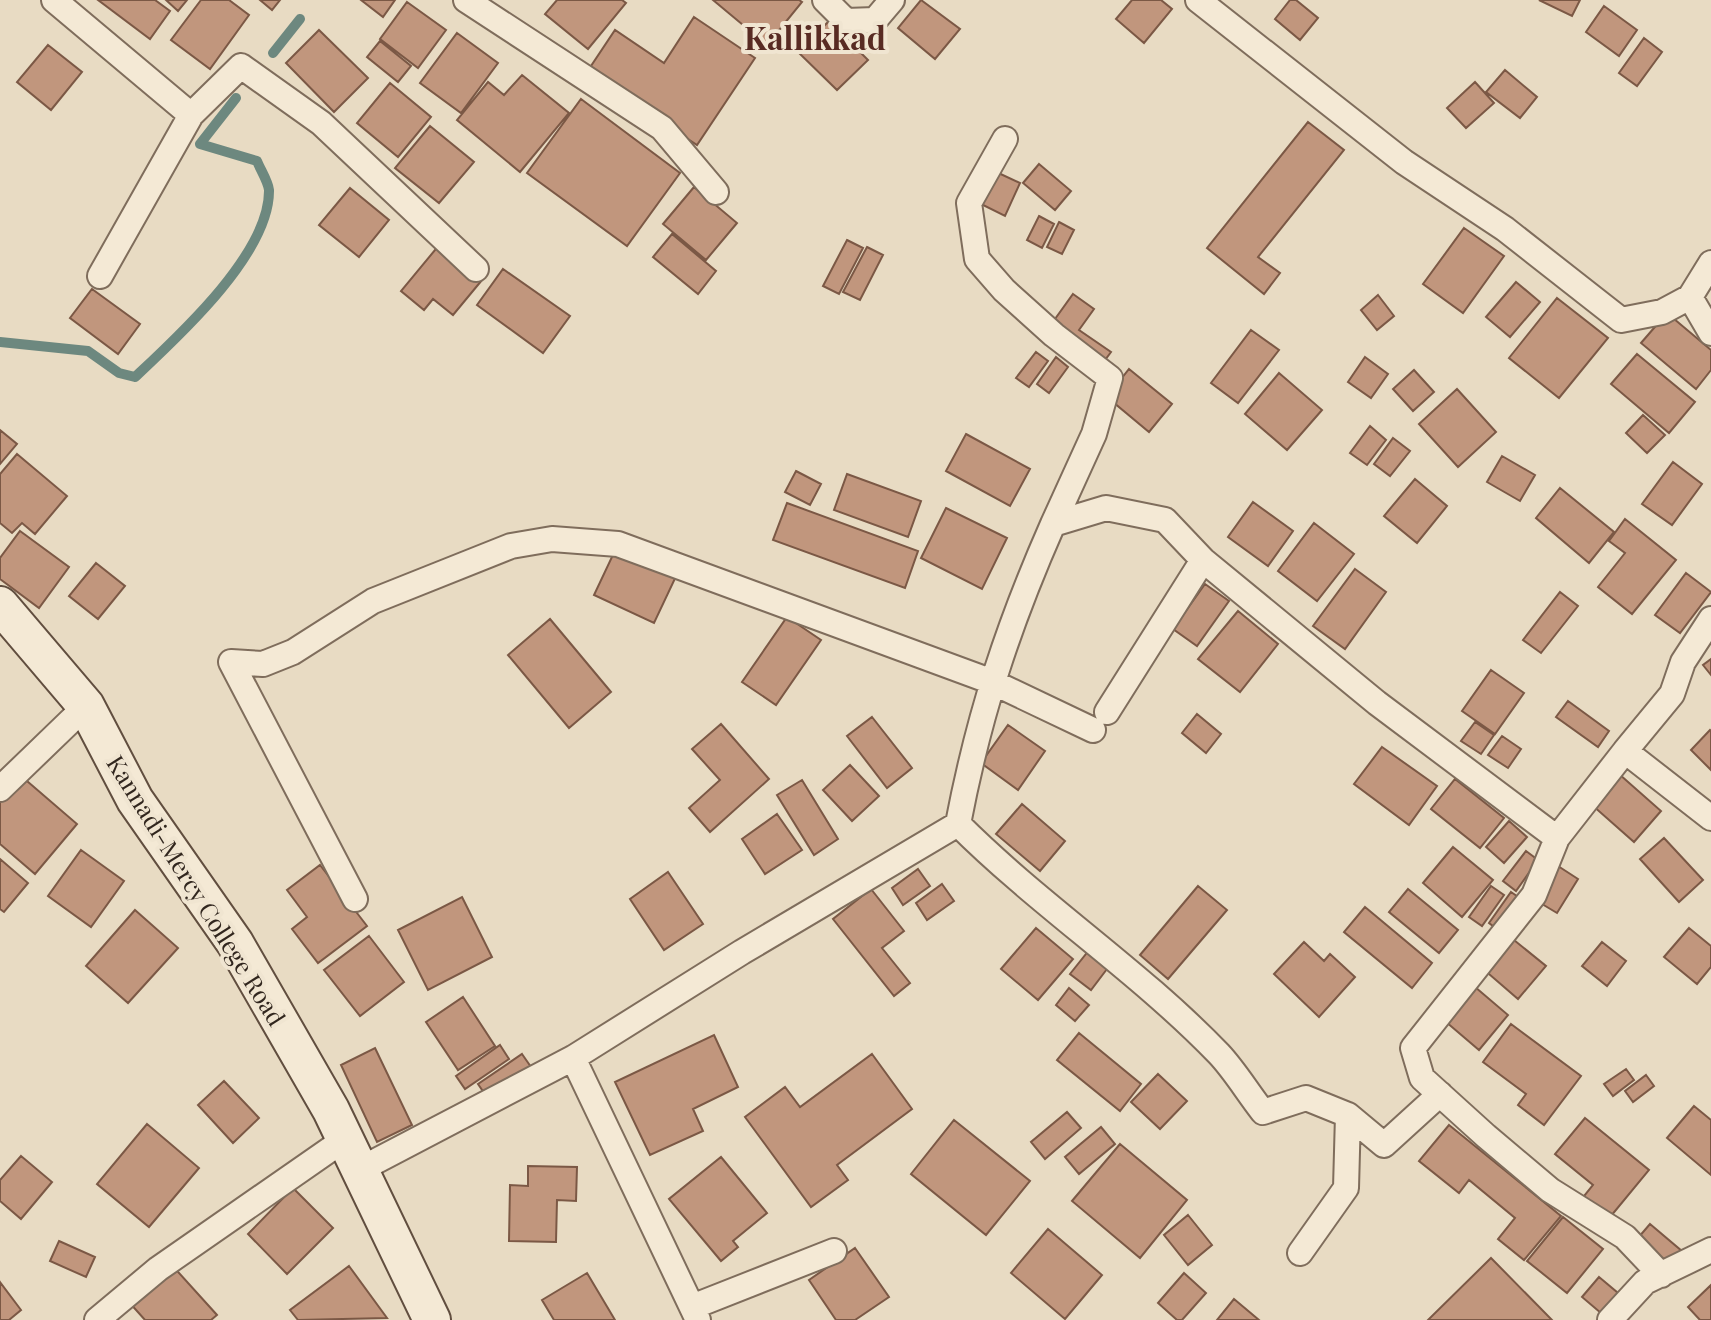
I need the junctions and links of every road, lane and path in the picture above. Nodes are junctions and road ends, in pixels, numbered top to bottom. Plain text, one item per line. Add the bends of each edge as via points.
1 (54, 0) edge
2 (466, 0) edge
3 (825, 0) edge
4 (892, 0) edge
5 (1198, 0) edge
6 (191, 115) junction
7 (1005, 139) dead end
8 (716, 192) dead end
9 (1711, 263) edge
10 (476, 269) dead end
11 (100, 276) dead end
12 (1690, 297) junction
13 (1711, 333) edge
14 (1053, 524) junction
15 (1203, 560) junction
16 (0, 605) edge
17 (1711, 619) edge
18 (990, 681) junction
19 (86, 706) junction
20 (1625, 751) junction
21 (0, 789) edge
22 (1711, 818) edge
23 (958, 824) junction
24 (1557, 838) junction
25 (355, 899) dead end
26 (573, 1058) junction
27 (1440, 1094) junction
28 (1348, 1115) junction
29 (352, 1154) junction
30 (1711, 1250) edge
31 (834, 1251) dead end
32 (1300, 1253) dead end
33 (1661, 1275) junction
34 (122, 1313) edge
35 (695, 1314) edge
36 (97, 1320) edge
37 (432, 1320) edge
38 (1610, 1320) edge

1 - 6 street
2 - 8 street via 662,128
3 - 4 street via 846,21 875,20
5 - 12 street via 1404,162 1505,229 1621,320 1662,312
6 - 10 street via 241,66 321,123
6 - 11 street
7 - 14 street via 969,203 977,259 1054,335 1110,378 1094,434
9 - 12 street
12 - 13 street
14 - 15 street via 1106,508 1165,520
14 - 18 street
15 - 18 street via 1100,721
15 - 24 street via 1377,703
16 - 19 main road, Kannadi-Mercy College Road
17 - 20 street via 1683,662 1672,694
18 - 23 street
18 - 25 street via 618,544 552,539 511,546 373,601 293,652 263,664 231,662
19 - 21 street
19 - 29 main road, Kannadi-Mercy College Road via 135,800 235,943
20 - 22 street
20 - 24 street
23 - 26 street
23 - 28 street via 1220,1054 1263,1112 1306,1098
24 - 27 street via 1534,895 1413,1048 1422,1078
26 - 29 street
26 - 35 street
27 - 28 street via 1384,1145
27 - 33 street via 1550,1190 1625,1237
28 - 32 street via 1346,1188
29 - 34 street via 158,1269
29 - 37 main road, Kannadi-Mercy College Road
30 - 33 street
31 - 35 street
33 - 38 street via 1645,1282
34 - 36 street

